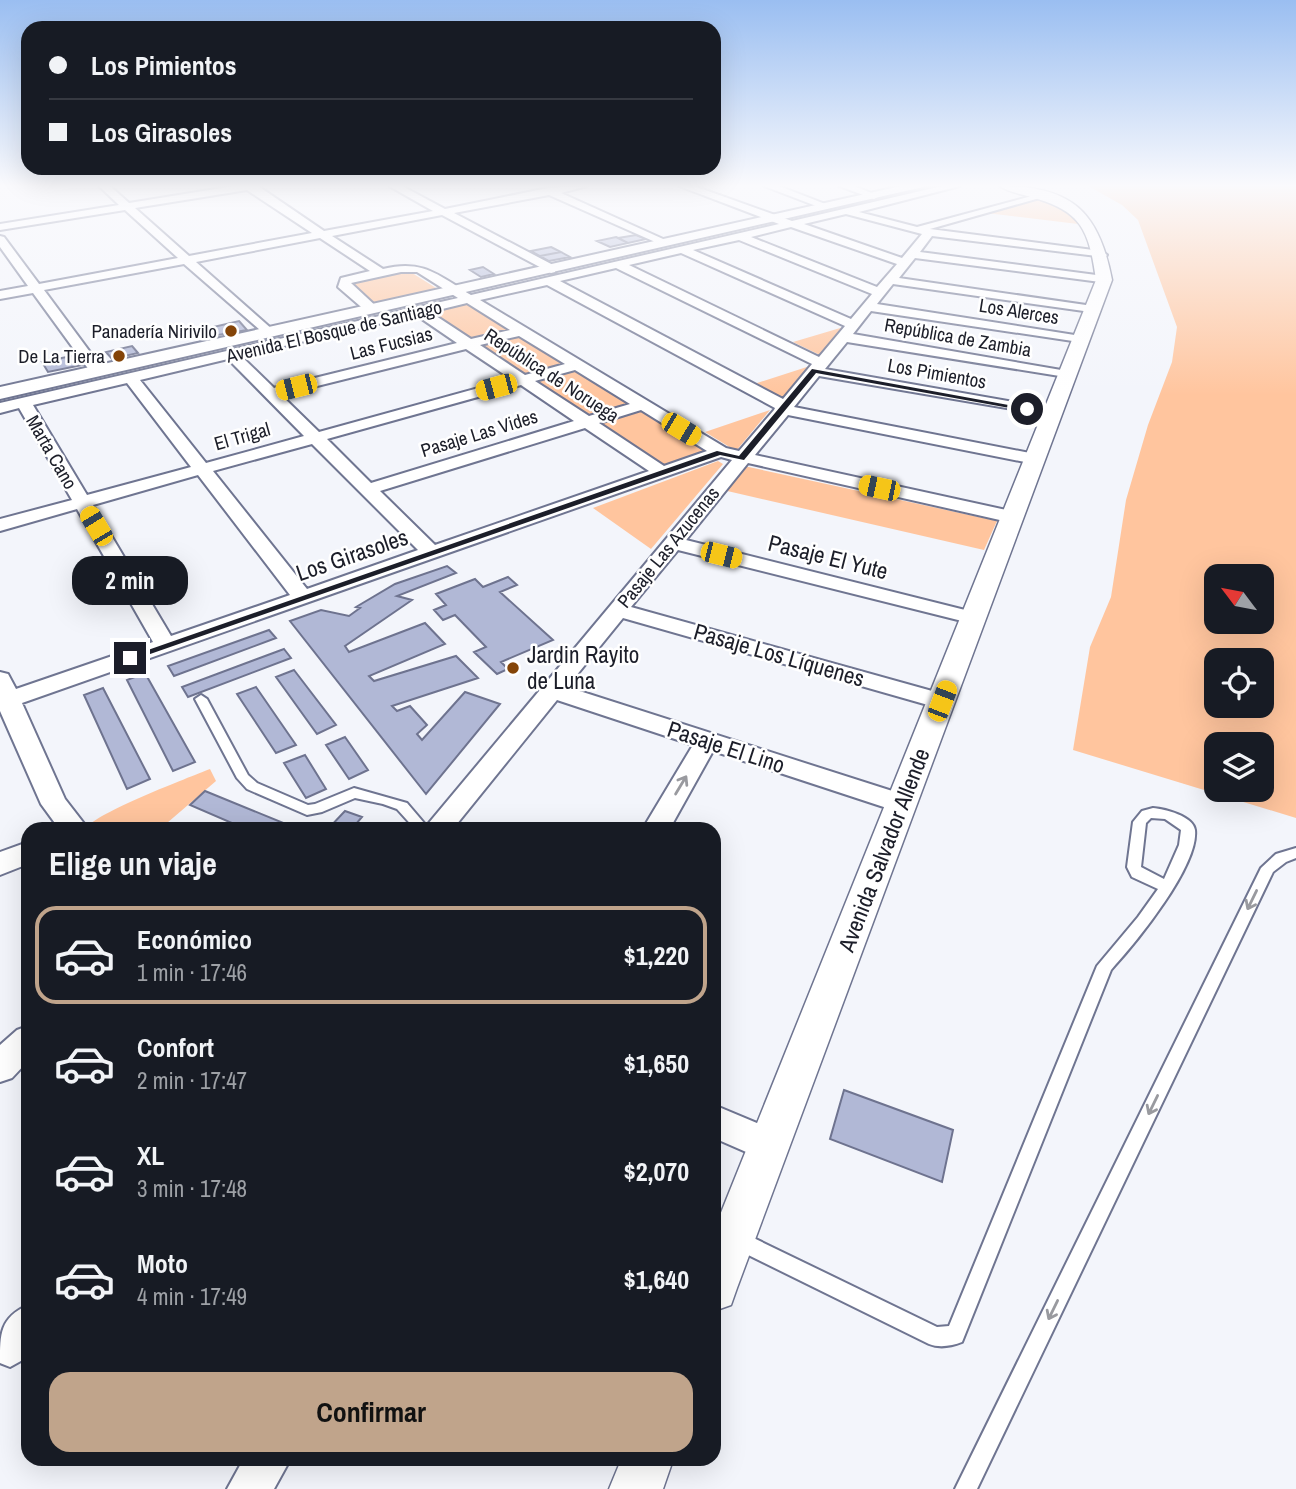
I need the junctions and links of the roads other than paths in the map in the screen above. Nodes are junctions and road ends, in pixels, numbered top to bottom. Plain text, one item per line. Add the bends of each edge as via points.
1 (12, 255) edge
2 (181, 255) edge
3 (211, 255) edge
4 (355, 255) edge
5 (518, 255) edge
6 (637, 255) edge
7 (648, 255) edge
8 (692, 255) edge
9 (787, 255) edge
10 (897, 255) edge
11 (910, 255) edge
12 (1101, 255) edge
13 (908, 259) junction
14 (186, 260) junction
15 (618, 265) junction
16 (381, 272) junction
17 (551, 275) junction
18 (890, 280) junction
19 (1104, 280) junction
20 (36, 288) junction
21 (880, 293) junction
22 (0, 295) edge
23 (463, 295) junction
24 (868, 307) junction
25 (372, 309) junction
26 (1093, 310) junction
27 (419, 312) junction
28 (521, 331) junction
29 (848, 331) junction
30 (268, 333) junction
31 (1081, 340) junction
32 (468, 344) junction
33 (232, 355) junction
34 (577, 365) junction
35 (818, 367) junction
36 (97, 371) junction
37 (1067, 375) junction
38 (131, 378) junction
39 (522, 380) junction
40 (0, 393) edge
41 (271, 393) junction
42 (24, 403) junction
43 (642, 405) junction
44 (0, 408) edge
45 (783, 408) junction
46 (1053, 414) junction
47 (586, 422) junction
48 (317, 437) junction
49 (720, 452) junction
50 (741, 459) junction
51 (1035, 459) junction
52 (202, 469) junction
53 (662, 472) junction
54 (369, 489) junction
55 (82, 502) junction
56 (1013, 517) junction
57 (0, 525) edge
58 (671, 542) junction
59 (432, 553) junction
60 (303, 598) junction
61 (617, 610) junction
62 (974, 618) junction
63 (166, 645) junction
64 (551, 690) junction
65 (3, 694) edge
66 (201, 699) dead end
67 (942, 701) junction
68 (707, 741) junction
69 (902, 804) junction
70 (69, 822) edge
71 (416, 822) edge
72 (443, 822) edge
73 (660, 822) edge
74 (1296, 853) edge
75 (21, 855) edge
76 (0, 864) edge
77 (1165, 886) junction
78 (21, 1047) edge
79 (0, 1067) edge
80 (721, 1124) edge
81 (769, 1145) junction
82 (733, 1238) junction
83 (721, 1270) edge
84 (264, 1466) edge
85 (645, 1466) edge
86 (249, 1489) edge
87 (636, 1489) edge
88 (966, 1489) edge

1 - 20 street
2 - 14 street
3 - 14 street
4 - 16 street
5 - 17 street
6 - 17 main road, Avenida El Bosque de Santiago
7 - 15 street, Avenida El Bosque de Santiago
8 - 29 street, República de Zambia
9 - 21 street
10 - 13 street
11 - 13 street, Pasaje Las Azucenas
12 - 19 street, Avenida Salvador Allende
13 - 18 street, Pasaje Las Azucenas
13 - 19 street
14 - 20 street
14 - 30 street
15 - 17 street, Avenida El Bosque de Santiago
15 - 35 street, Los Pimientos
16 - 23 street, República de Noruega via 417,268
16 - 25 street, República de Noruega via 343,284
17 - 23 main road, Avenida El Bosque de Santiago
17 - 45 street
18 - 21 street, Pasaje Las Azucenas
18 - 26 street
19 - 26 street, Avenida Salvador Allende
20 - 22 street
20 - 36 street
21 - 24 street, Pasaje Las Azucenas
23 - 25 main road, Avenida El Bosque de Santiago
23 - 27 street, Avenida El Bosque de Santiago
23 - 28 street, República de Noruega
24 - 29 street, Pasaje Las Azucenas
24 - 31 street, Los Alerces
25 - 30 main road, Avenida El Bosque de Santiago
26 - 31 street, Avenida Salvador Allende
27 - 32 street, República de Noruega
27 - 33 street, Avenida El Bosque de Santiago
28 - 32 street, Las Fucsias
28 - 34 street, República de Noruega
29 - 35 street, Pasaje Las Azucenas
29 - 37 street, República de Zambia
30 - 36 main road, Avenida El Bosque de Santiago
31 - 37 street, Avenida Salvador Allende
32 - 39 street, República de Noruega
32 - 41 street, Las Fucsias
33 - 38 street, Avenida El Bosque de Santiago
33 - 41 street
34 - 39 street, El Trigal
34 - 43 street, República de Noruega
35 - 45 street, Pasaje Las Azucenas
35 - 46 street, Los Pimientos
36 - 40 main road, Avenida El Bosque de Santiago
37 - 46 street, Avenida Salvador Allende
38 - 42 street, Avenida El Bosque de Santiago
38 - 52 street
39 - 47 street, República de Noruega
39 - 48 street, El Trigal
41 - 48 street
42 - 44 street, Avenida El Bosque de Santiago
42 - 55 street, Marta Cano
43 - 47 street, Pasaje Las Vides
43 - 49 street, República de Noruega
45 - 50 street, Pasaje Las Azucenas
45 - 51 street
46 - 51 street, Avenida Salvador Allende
47 - 53 street, República de Noruega
47 - 54 street, Pasaje Las Vides
48 - 52 street, El Trigal
48 - 54 street
49 - 50 street, República de Noruega
49 - 53 street, Los Girasoles
50 - 56 street, República de Noruega
50 - 58 street, Pasaje Las Azucenas
51 - 56 street, Avenida Salvador Allende
52 - 55 street, El Trigal
52 - 60 street
53 - 59 street, Los Girasoles
54 - 59 street
55 - 57 street, El Trigal
55 - 63 street, Marta Cano
56 - 62 street, Avenida Salvador Allende
58 - 61 street, Pasaje Las Azucenas
58 - 62 street, Pasaje El Yute
59 - 60 street, Los Girasoles
60 - 63 street, Los Girasoles
61 - 64 street, Pasaje Las Azucenas
61 - 67 street, Pasaje Los Líquenes
62 - 67 street, Avenida Salvador Allende
63 - 65 street, Los Girasoles
64 - 68 street, Pasaje El Lino
64 - 72 street, Pasaje Las Azucenas
65 - 70 street via 54,804
66 - 71 lane via 243,778 252,786 307,810 354,793 402,807
67 - 69 street, Avenida Salvador Allende
68 - 69 street, Pasaje El Lino
73 -> 68 street
69 - 81 street, Avenida Salvador Allende
74 -> 88 lane via 1268,868
75 - 76 street
77 - 77 lane via 1188,842 1188,829 1159,812 1147,814 1140,822 1134,867 1137,873
77 - 82 lane via 1133,937 1105,966 955,1335 936,1338
78 - 79 street
80 - 81 street
81 - 82 street, Avenida Salvador Allende
82 - 83 street, Avenida Salvador Allende
84 - 86 street
85 - 87 street

